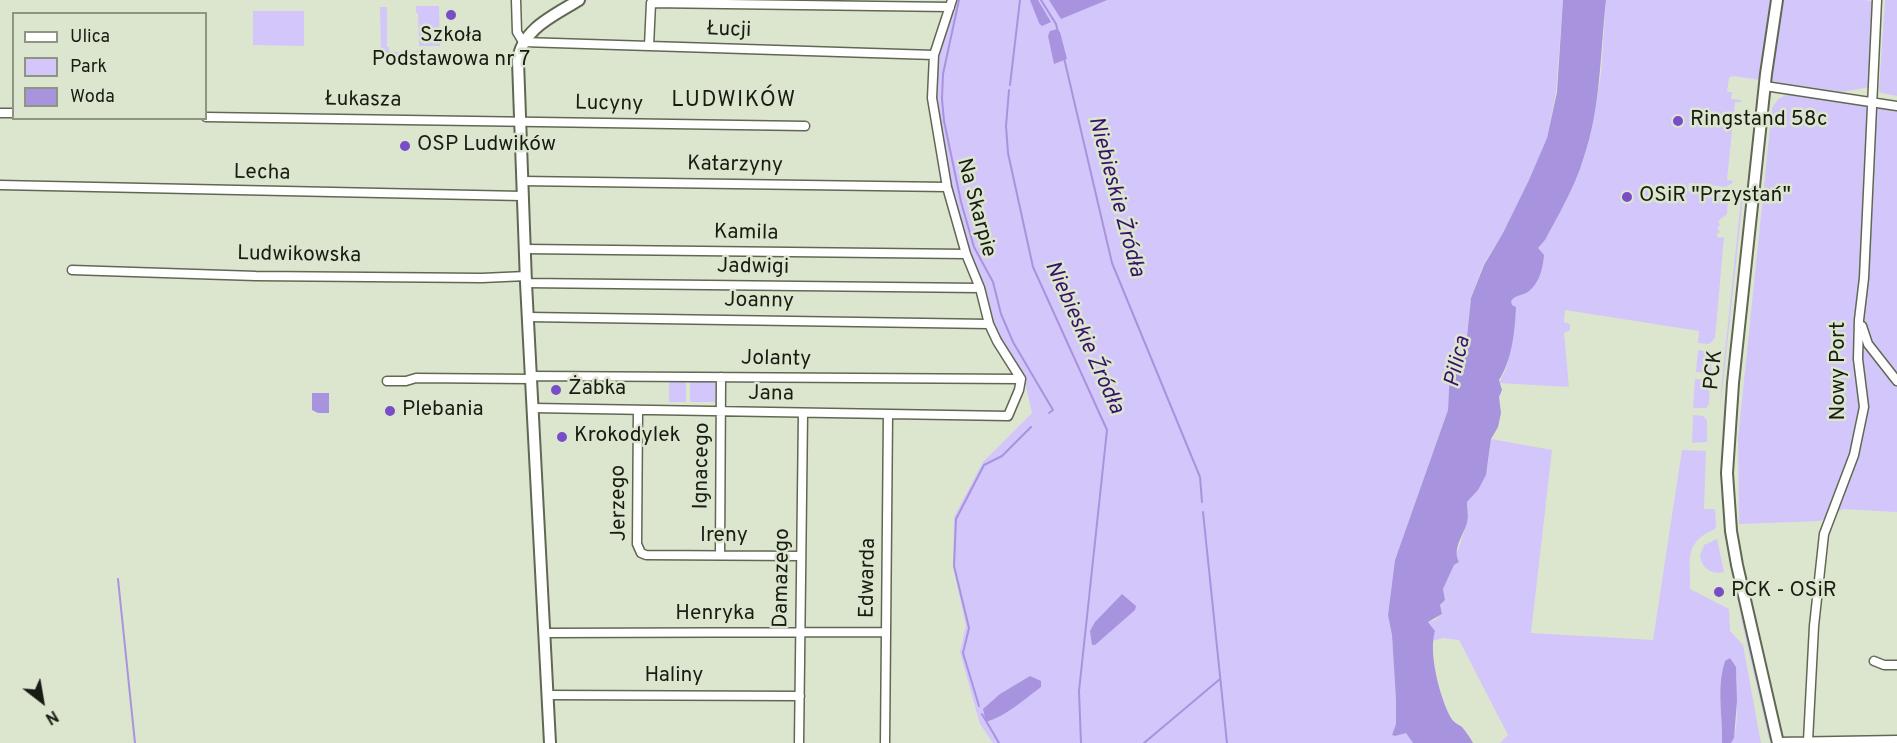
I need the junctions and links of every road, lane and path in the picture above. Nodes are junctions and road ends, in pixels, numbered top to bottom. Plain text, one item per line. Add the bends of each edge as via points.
1 (516, 0) edge
2 (579, 0) edge
3 (1778, 0) edge
4 (1877, 0) edge
5 (951, 4) edge
6 (523, 42) junction
7 (649, 46) junction
8 (934, 55) junction
9 (1765, 86) junction
10 (1873, 102) junction
11 (1897, 106) edge
12 (207, 117) edge
13 (520, 122) junction
14 (805, 126) dead end
15 (522, 181) junction
16 (0, 185) edge
17 (947, 187) junction
18 (522, 196) junction
19 (525, 249) junction
20 (966, 254) junction
21 (72, 270) dead end
22 (526, 279) junction
23 (980, 288) junction
24 (528, 317) junction
25 (1859, 320) junction
26 (989, 324) junction
27 (721, 377) junction
28 (531, 378) junction
29 (1021, 379) junction
30 (387, 381) dead end
31 (1897, 381) edge
32 (533, 408) junction
33 (638, 410) junction
34 (722, 412) junction
35 (803, 413) junction
36 (888, 414) junction
37 (646, 555) joint
38 (720, 555) junction
39 (801, 556) junction
40 (544, 633) junction
41 (801, 633) junction
42 (886, 633) junction
43 (1874, 661) dead end
44 (1897, 665) edge
45 (548, 695) junction
46 (800, 696) junction
47 (1897, 740) edge
48 (1808, 741) junction
49 (1872, 741) edge
50 (1778, 742) edge
51 (550, 743) edge
52 (799, 743) edge
53 (885, 743) edge

1 - 6 street via 517,32
2 - 6 street via 535,29
3 - 9 street, PCK
4 - 10 street, Nowy Port
5 - 7 street via 651,3
5 - 8 street, Na Skarpie
6 - 7 street, Łucji
6 - 13 street via 518,61
7 - 8 street, Łucji
8 - 17 street, Na Skarpie via 932,98
9 - 10 street
9 - 50 street, PCK via 1727,473 1737,566
10 - 11 street
10 - 25 street, Nowy Port
12 - 13 street, Łukasza
13 - 14 street, Lucyny
13 - 15 street
15 - 17 street, Katarzyny
15 - 18 street
16 - 18 street, Lecha
17 - 20 street, Na Skarpie
18 - 19 street
19 - 20 street, Kamila
19 - 22 street
20 - 23 street, Na Skarpie
21 - 22 street, Ludwikowska
22 - 23 street, Jadwigi
22 - 24 street
23 - 26 street, Na Skarpie
24 - 26 street, Joanny
24 - 28 street
25 - 31 street via 1868,344
25 - 48 street, Nowy Port via 1858,359 1864,407 1854,455 1824,534
26 - 29 street, Na Skarpie
27 - 28 street, Jolanty
27 - 29 street, Jolanty
27 - 34 street, Ignacego
28 - 30 street
28 - 32 street
29 - 36 street, Jana via 1008,416
32 - 33 street, Jana
32 - 40 street
33 - 34 street, Jana
33 - 37 street, Jerzego via 636,544
34 - 35 street, Jana
34 - 38 street, Ignacego
35 - 36 street, Jana
35 - 39 street, Damazego
36 - 42 street, Edwarda
37 - 38 street, Ireny
38 - 39 street, Ireny
39 - 41 street, Damazego
40 - 41 street, Henryka
40 - 45 street
41 - 42 street, Henryka
41 - 46 street, Damazego
42 - 53 street, Edwarda
43 - 44 street
45 - 46 street, Haliny
45 - 51 street
46 - 52 street, Damazego
47 - 49 street
48 - 49 street
48 - 50 street

